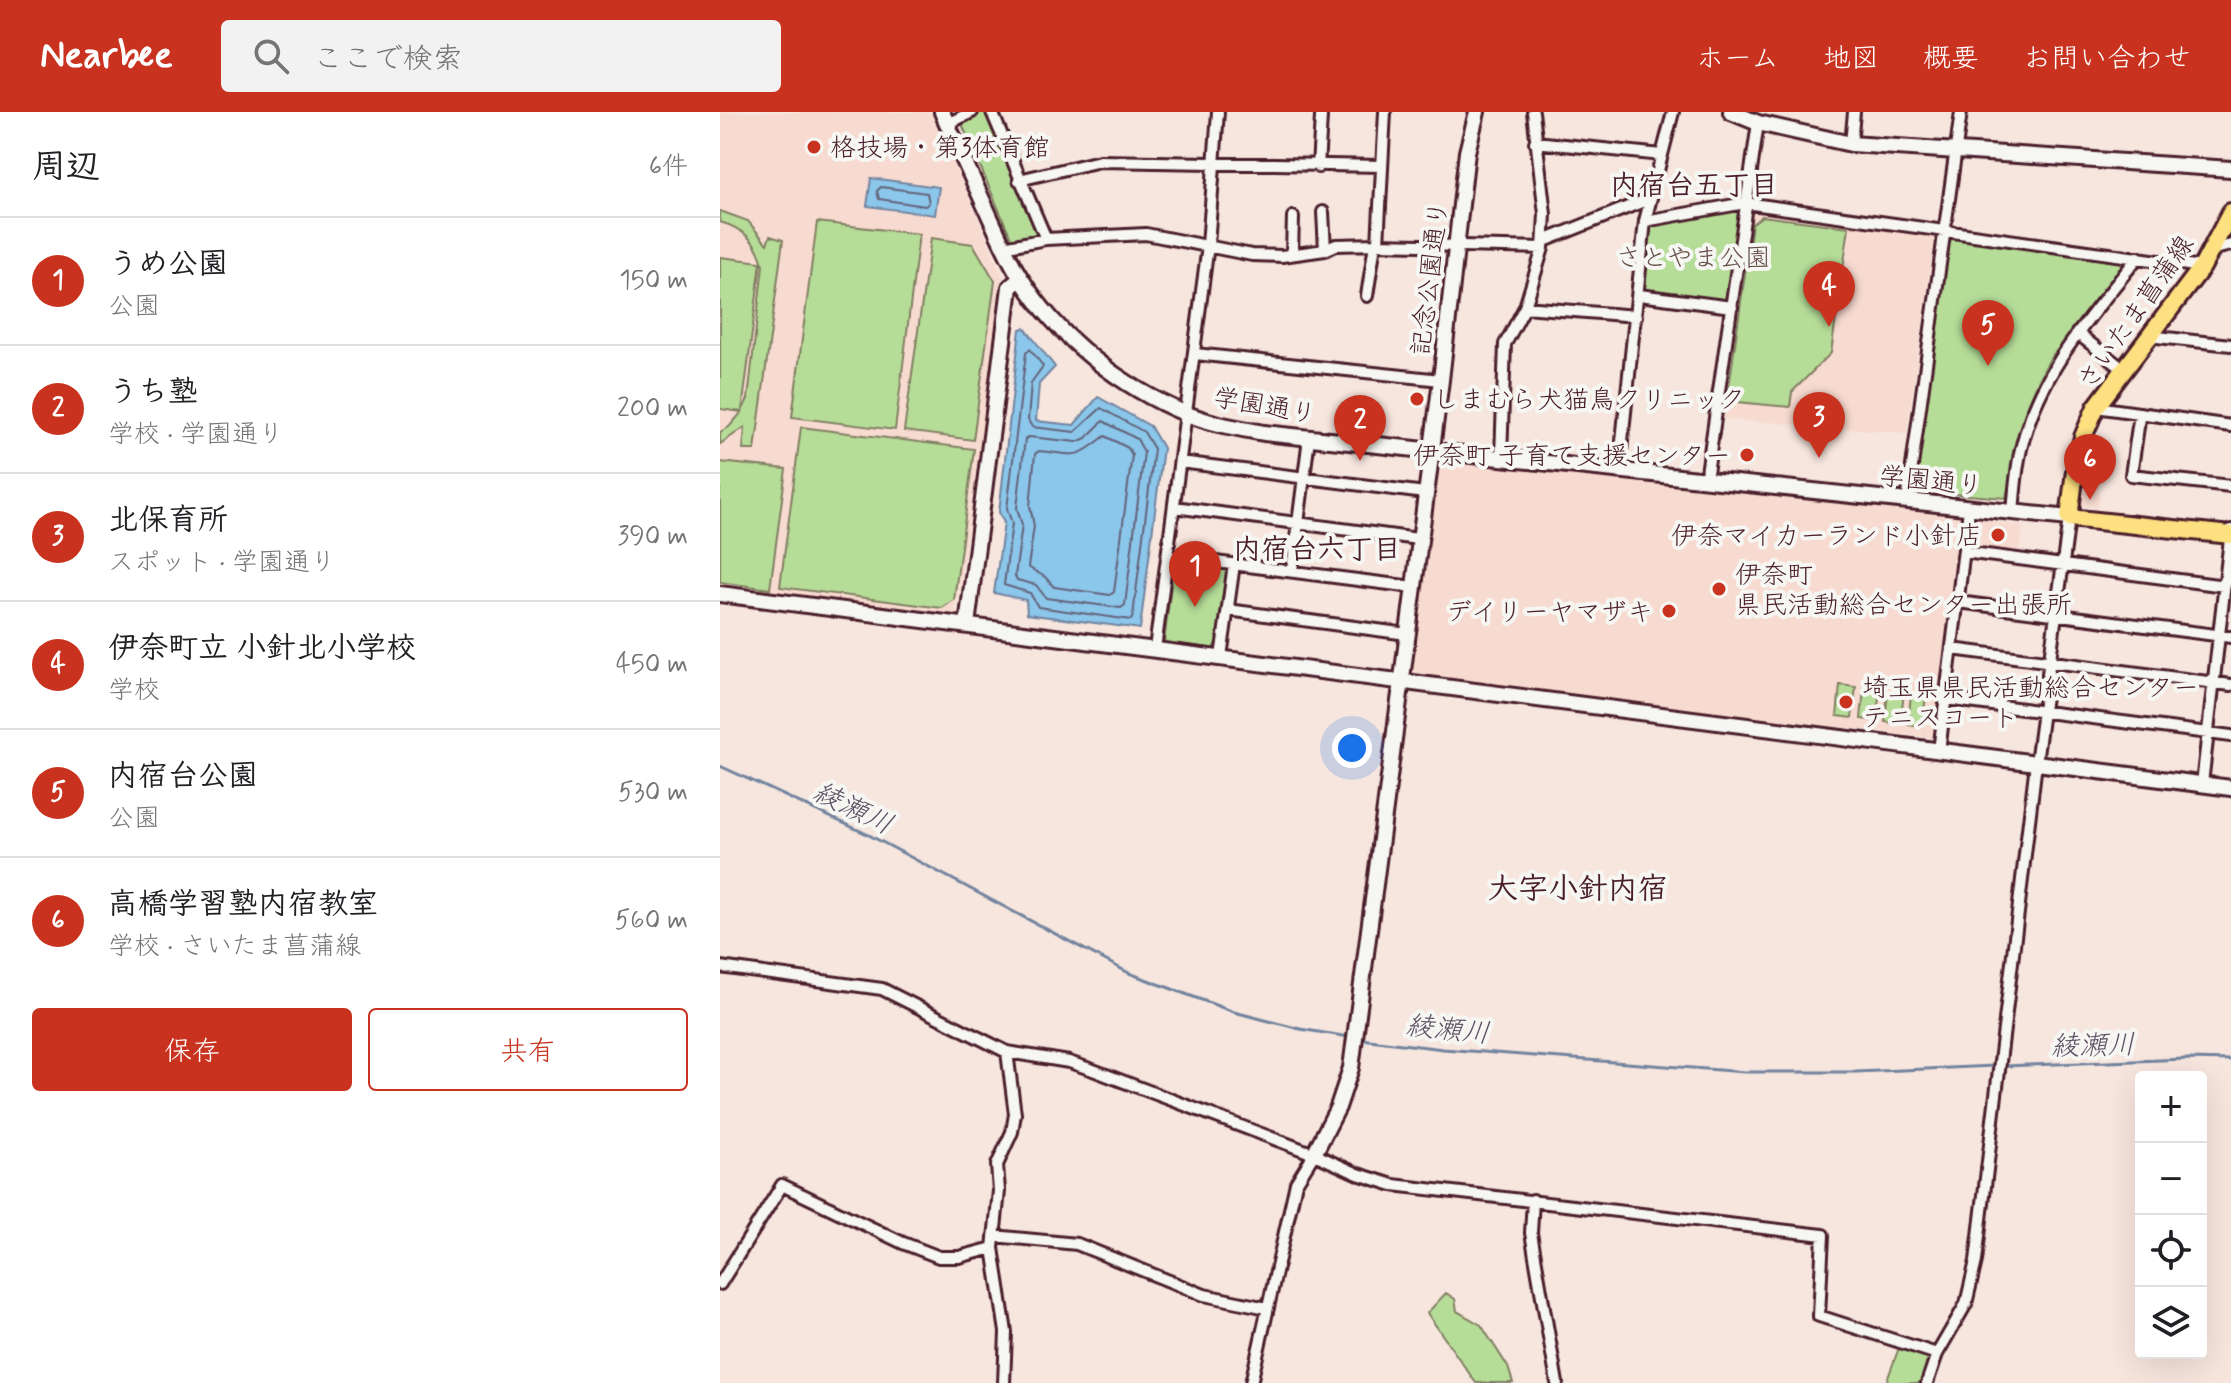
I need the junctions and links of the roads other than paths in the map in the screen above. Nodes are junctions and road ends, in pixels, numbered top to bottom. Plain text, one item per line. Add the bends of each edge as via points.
1 (972, 112) edge
2 (992, 112) edge
3 (1218, 112) edge
4 (1385, 112) edge
5 (1477, 112) edge
6 (1533, 112) edge
7 (1673, 112) edge
8 (1731, 112) edge
9 (1854, 112) edge
10 (1961, 112) edge
11 (1321, 117) dead end
12 (945, 118) edge
13 (1758, 123) junction
14 (1535, 142) junction
15 (1851, 144) junction
16 (1955, 149) junction
17 (1662, 155) junction
18 (1214, 164) junction
19 (1382, 166) junction
20 (1318, 167) junction
21 (2231, 169) edge
22 (1019, 180) junction
23 (1651, 198) junction
24 (1745, 203) junction
25 (1323, 212) dead end
26 (2231, 212) edge
27 (1293, 217) dead end
28 (1645, 221) junction
29 (1944, 231) junction
30 (1046, 239) junction
31 (1376, 244) junction
32 (1543, 244) junction
33 (1208, 245) junction
34 (2231, 245) edge
35 (1003, 247) junction
36 (1457, 247) junction
37 (1325, 250) junction
38 (2211, 250) junction
39 (1292, 254) junction
40 (2138, 257) junction
41 (2202, 267) junction
42 (1020, 279) junction
43 (1639, 295) junction
44 (1367, 296) dead end
45 (1525, 307) junction
46 (1732, 307) junction
47 (1636, 316) junction
48 (2077, 333) junction
49 (2148, 336) junction
50 (2231, 345) edge
51 (1195, 354) junction
52 (2123, 369) junction
53 (1441, 380) junction
54 (2096, 407) junction
55 (2140, 413) junction
56 (1187, 414) junction
57 (2231, 426) edge
58 (1309, 438) junction
59 (1431, 449) junction
60 (1501, 457) junction
61 (1180, 462) junction
62 (1619, 470) junction
63 (1304, 477) junction
64 (1706, 480) junction
65 (2231, 486) edge
66 (1425, 493) junction
67 (1907, 502) junction
68 (1174, 507) junction
69 (1969, 509) junction
70 (2013, 513) junction
71 (2069, 518) junction
72 (1299, 523) junction
73 (2231, 528) edge
74 (2231, 535) edge
75 (1418, 539) junction
76 (1964, 552) junction
77 (1168, 556) junction
78 (1234, 564) junction
79 (2063, 565) junction
80 (1292, 570) junction
81 (2225, 586) junction
82 (1413, 587) junction
83 (720, 594) edge
84 (1958, 602) junction
85 (1228, 610) junction
86 (2056, 615) junction
87 (967, 625) junction
88 (1407, 634) junction
89 (2219, 635) junction
90 (2231, 637) edge
91 (1155, 649) junction
92 (1952, 649) junction
93 (1221, 657) junction
94 (2050, 662) junction
95 (1401, 682) junction
96 (2214, 682) junction
97 (2231, 685) edge
98 (1946, 699) junction
99 (2043, 712) junction
100 (2208, 733) junction
101 (2231, 736) edge
102 (1939, 751) junction
103 (2036, 763) junction
104 (2202, 784) junction
105 (2231, 788) edge
106 (720, 967) edge
107 (1007, 1052) junction
108 (1314, 1154) junction
109 (1533, 1200) junction
110 (993, 1242) junction
111 (720, 1284) edge
112 (1267, 1308) junction
113 (1937, 1354) junction
114 (1004, 1383) edge
115 (1251, 1383) edge
116 (1557, 1383) edge
117 (1927, 1383) edge

1 - 12 street
2 - 22 street
3 - 18 street
4 - 19 street
5 - 36 street, 記念公園通り via 1467,152
6 - 14 street
7 - 17 street
8 - 13 street
9 - 15 street
10 - 16 street
11 - 20 street
12 - 35 street, 学園通り
13 - 15 street
13 - 24 street
14 - 17 street
14 - 32 street via 1545,214
15 - 16 street
16 - 21 street
16 - 29 street
17 - 23 street
18 - 20 street
18 - 22 street via 1100,161
18 - 33 street
19 - 20 street
19 - 31 street
22 - 30 street
23 - 28 street
23 - 32 street
24 - 28 street
24 - 29 street
24 - 46 street
25 - 37 street
26 - 38 main road, さいたま菖蒲線
27 - 39 street
28 - 43 street
29 - 40 street
29 - 67 street
30 - 33 street via 1146,234
30 - 35 street
31 - 36 street
31 - 37 street
31 - 44 street
32 - 36 street
32 - 45 street
33 - 39 street via 1252,255
33 - 51 street
34 - 38 street
35 - 42 street, 学園通り
36 - 53 street, 記念公園通り
37 - 39 street
38 - 41 main road, さいたま菖蒲線
40 - 41 street
40 - 48 street
41 - 49 main road, さいたま菖蒲線
42 - 56 street, 学園通り via 1058,326 1102,366
42 - 87 street via 1010,287
43 - 46 street
43 - 47 street
45 - 47 street
45 - 60 street via 1505,344
46 - 64 street
47 - 62 street
48 - 52 street
48 - 70 street via 2056,362 2032,413 2018,464
49 - 50 street
49 - 52 main road, さいたま菖蒲線
51 - 53 street
51 - 56 street
52 - 54 main road, さいたま菖蒲線
53 - 59 street, 記念公園通り
54 - 55 street
54 - 71 main road, さいたま菖蒲線 via 2083,437
55 - 57 street
55 - 65 street via 2131,475
56 - 58 street, 学園通り
56 - 61 street
58 - 59 street, 学園通り
58 - 63 street
59 - 60 street, 学園通り
59 - 66 street, 記念公園通り
60 - 62 street, 学園通り
61 - 63 street
61 - 68 street
62 - 64 street, 学園通り
63 - 66 street
63 - 72 street
64 - 67 street, 学園通り
66 - 75 street, 記念公園通り
67 - 69 street, 学園通り
68 - 72 street
68 - 77 street
69 - 70 street, 学園通り
69 - 76 street
70 - 71 street, 学園通り
71 - 74 main road
71 - 79 street
72 - 75 street
72 - 80 street
73 - 74 street
74 - 81 street
75 - 82 street, 記念公園通り
76 - 79 street
76 - 84 street
77 - 78 street
77 - 91 street
78 - 80 street
78 - 85 street
79 - 81 street
79 - 86 street
80 - 82 street
81 - 89 street
82 - 88 street, 記念公園通り
83 - 87 street
84 - 86 street
84 - 92 street
85 - 88 street
85 - 93 street
86 - 89 street
86 - 94 street
87 - 91 street
88 - 95 street, 記念公園通り
89 - 90 street
89 - 96 street
91 - 93 street
92 - 94 street
92 - 98 street
93 - 95 street
94 - 96 street
94 - 99 street
95 - 102 street
95 - 108 street, 記念公園通り via 1351,1068
96 - 97 street
96 - 100 street
98 - 99 street
98 - 102 street
99 - 100 street
99 - 103 street
100 - 101 street
100 - 104 street
102 - 103 street
103 - 104 street
103 - 113 street via 1975,1269 1966,1304
104 - 105 street
106 - 107 street via 882,989
107 - 108 street via 1081,1066
107 - 110 street via 1015,1114 997,1165
108 - 109 street via 1393,1185
108 - 112 street via 1296,1183
109 - 113 street via 1823,1235 1819,1316
109 - 116 street via 1531,1233
110 - 111 street via 959,1257 939,1257 782,1185
110 - 112 street via 1077,1244 1204,1295
110 - 114 street via 1006,1332
112 - 115 street
113 - 117 street

